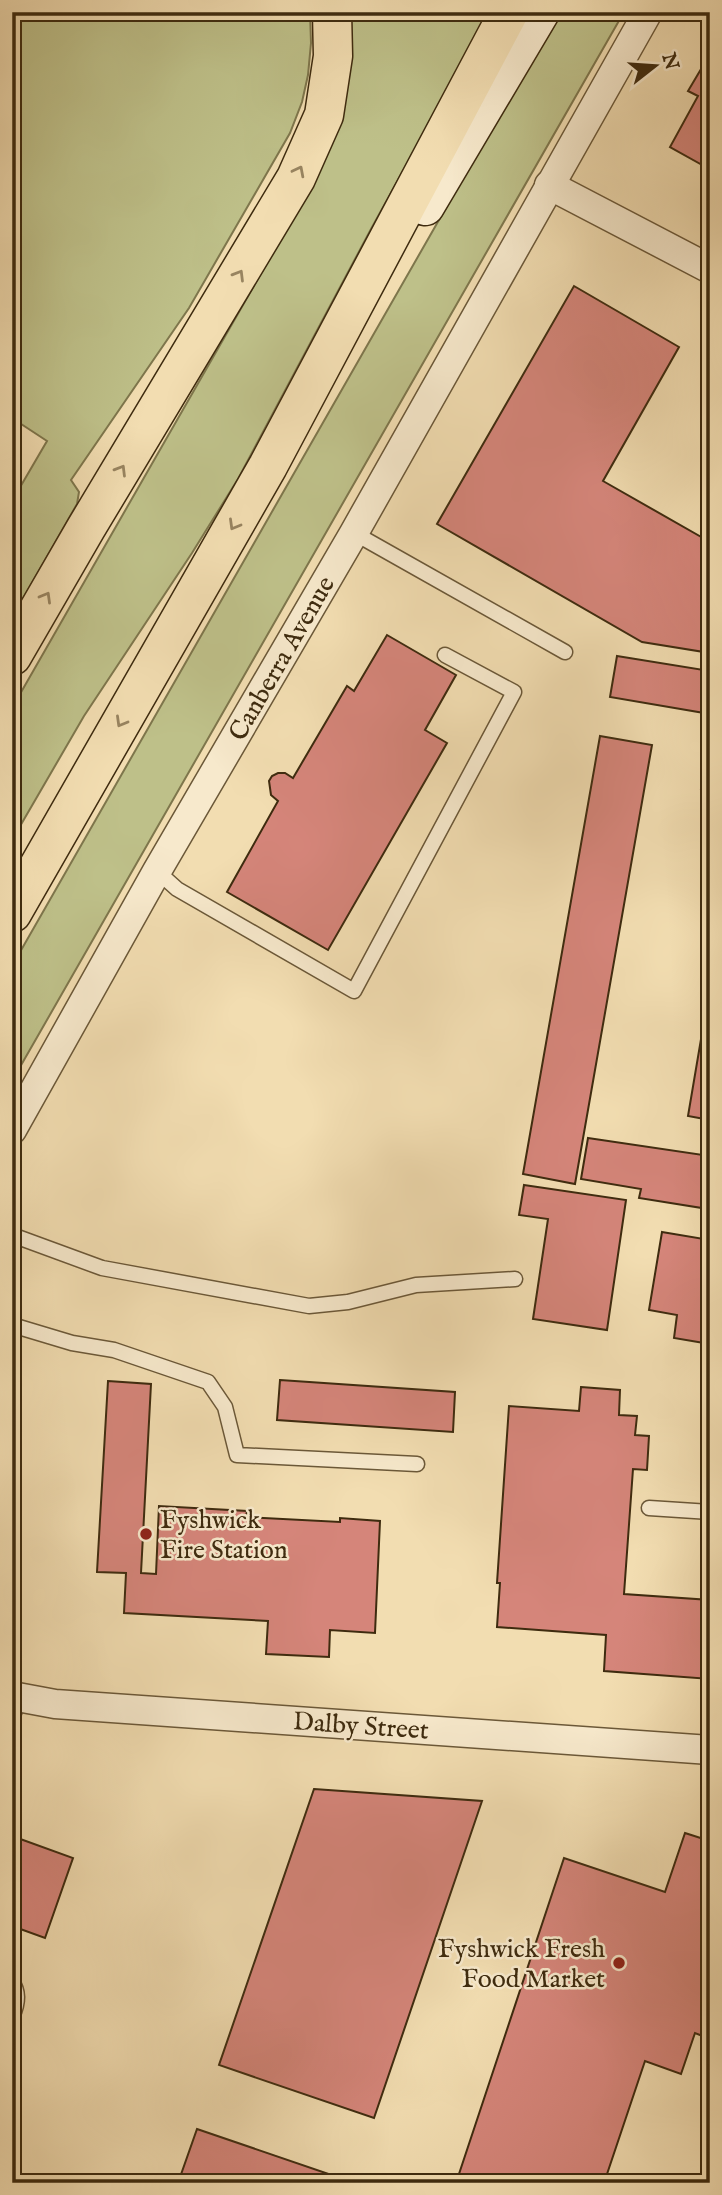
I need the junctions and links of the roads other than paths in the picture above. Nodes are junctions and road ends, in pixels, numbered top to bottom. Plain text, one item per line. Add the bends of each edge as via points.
1 (332, 12) edge
2 (509, 12) edge
3 (540, 12) edge
4 (648, 12) edge
5 (549, 185) junction
6 (710, 269) edge
7 (268, 466) junction
8 (354, 533) junction
9 (565, 652) dead end
10 (444, 655) dead end
11 (12, 656) edge
12 (77, 798) junction
13 (12, 866) edge
14 (157, 871) junction
15 (12, 913) edge
16 (12, 1130) edge
17 (12, 1236) edge
18 (515, 1279) dead end
19 (12, 1325) edge
20 (417, 1464) dead end
21 (649, 1508) dead end
22 (710, 1512) edge
23 (15, 1703) edge
24 (710, 1750) edge
25 (12, 1982) edge
26 (12, 2017) edge

11 -> 1 highway via 296,178 324,115 333,56
2 - 7 highway
3 - 7 main road
4 - 5 street, Canberra Avenue
5 - 6 street
5 - 8 street, Canberra Avenue
7 -> 12 highway
8 - 9 lane
8 - 14 street, Canberra Avenue
10 - 14 lane via 514,692 354,991 177,889
12 - 13 highway
12 - 15 highway
14 - 16 street, Canberra Avenue
17 - 18 lane via 102,1268 309,1306 348,1302 416,1285
19 - 20 lane via 114,1350 208,1382 225,1407 237,1455
21 - 22 lane
23 - 24 street, Dalby Street
25 - 26 lane via 18,2004

